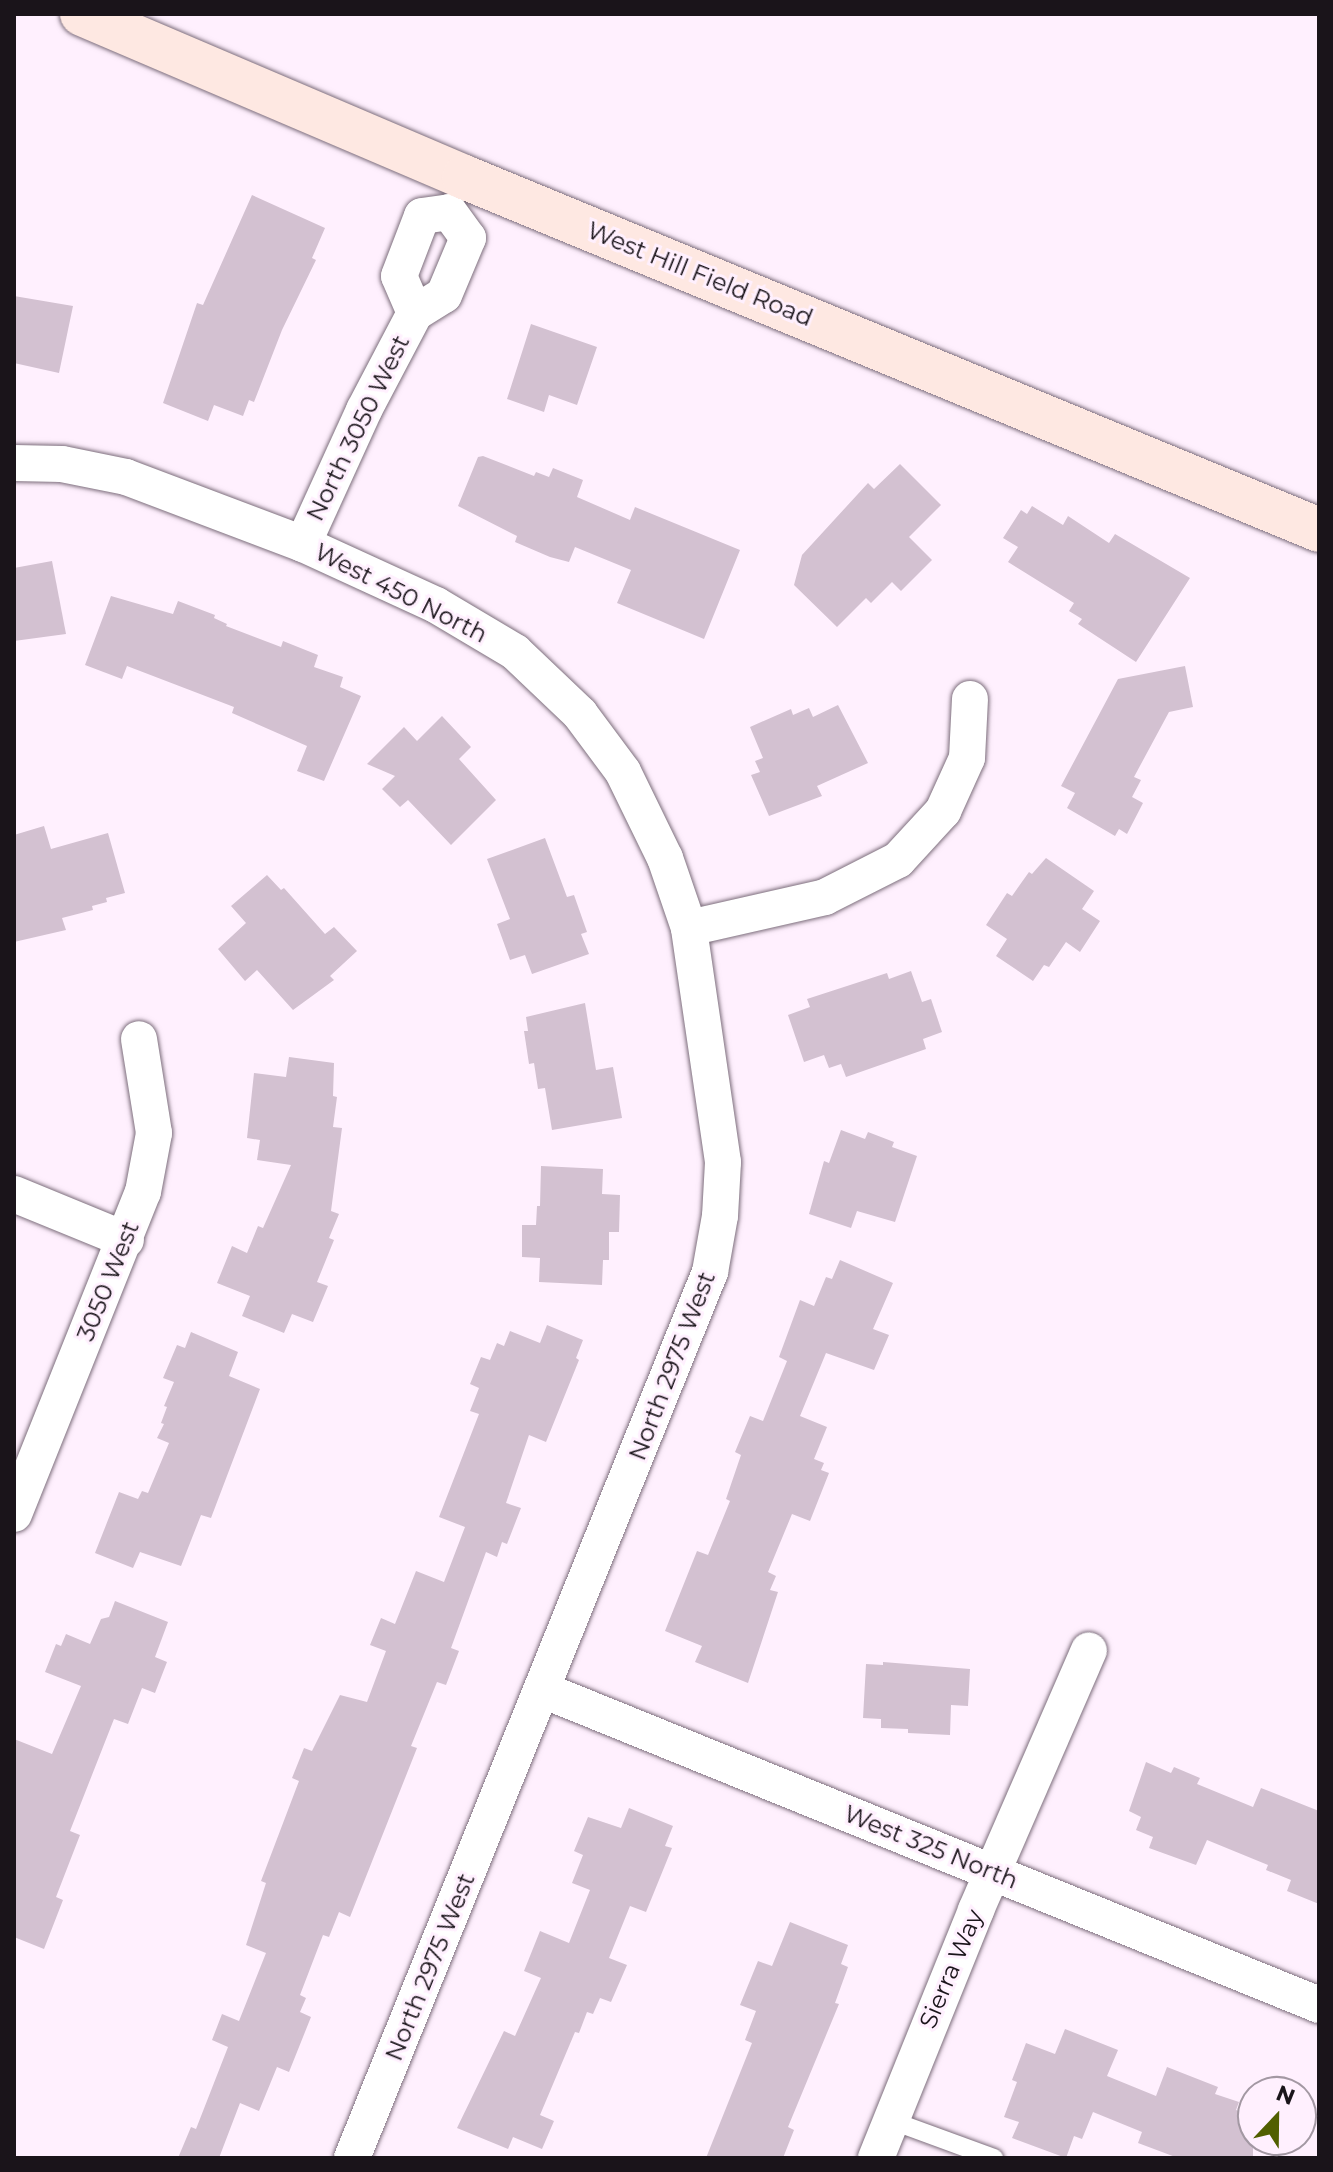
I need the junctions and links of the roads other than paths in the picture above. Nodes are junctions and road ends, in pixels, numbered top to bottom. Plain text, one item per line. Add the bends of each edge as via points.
1 (82, 14) edge
2 (456, 194) junction
3 (415, 313) junction
4 (14, 463) edge
5 (1319, 530) edge
6 (303, 544) junction
7 (970, 699) dead end
8 (689, 928) junction
9 (139, 1039) dead end
10 (14, 1194) edge
11 (126, 1240) junction
12 (14, 1514) edge
13 (1089, 1650) dead end
14 (543, 1690) junction
15 (993, 1871) junction
16 (1319, 2005) edge
17 (890, 2120) junction
18 (352, 2158) edge
19 (876, 2158) edge
20 (994, 2158) edge

1 - 2 street, West Hill Field Road
2 - 3 street, North 3050 West via 468,238 444,295
2 - 3 street, North 3050 West via 422,216 399,276
2 - 5 street, West Hill Field Road
3 - 6 street, North 3050 West
4 - 6 street, West 450 North via 62,464 126,477
6 - 8 street, West 450 North via 436,605 515,652 580,714 623,772 665,858
7 - 8 street via 967,758 943,811 898,860 825,897
8 - 14 street, North 2975 West via 723,1162 710,1272
9 - 11 street, 3050 West via 154,1133 143,1192
10 - 11 street
11 - 12 street, 3050 West
13 - 15 street, Sierra Way
14 - 15 street, West 325 North
14 - 18 street, North 2975 West
15 - 16 street, West 325 North
15 - 17 street, Sierra Way
17 - 19 street, Sierra Way
17 - 20 lane

